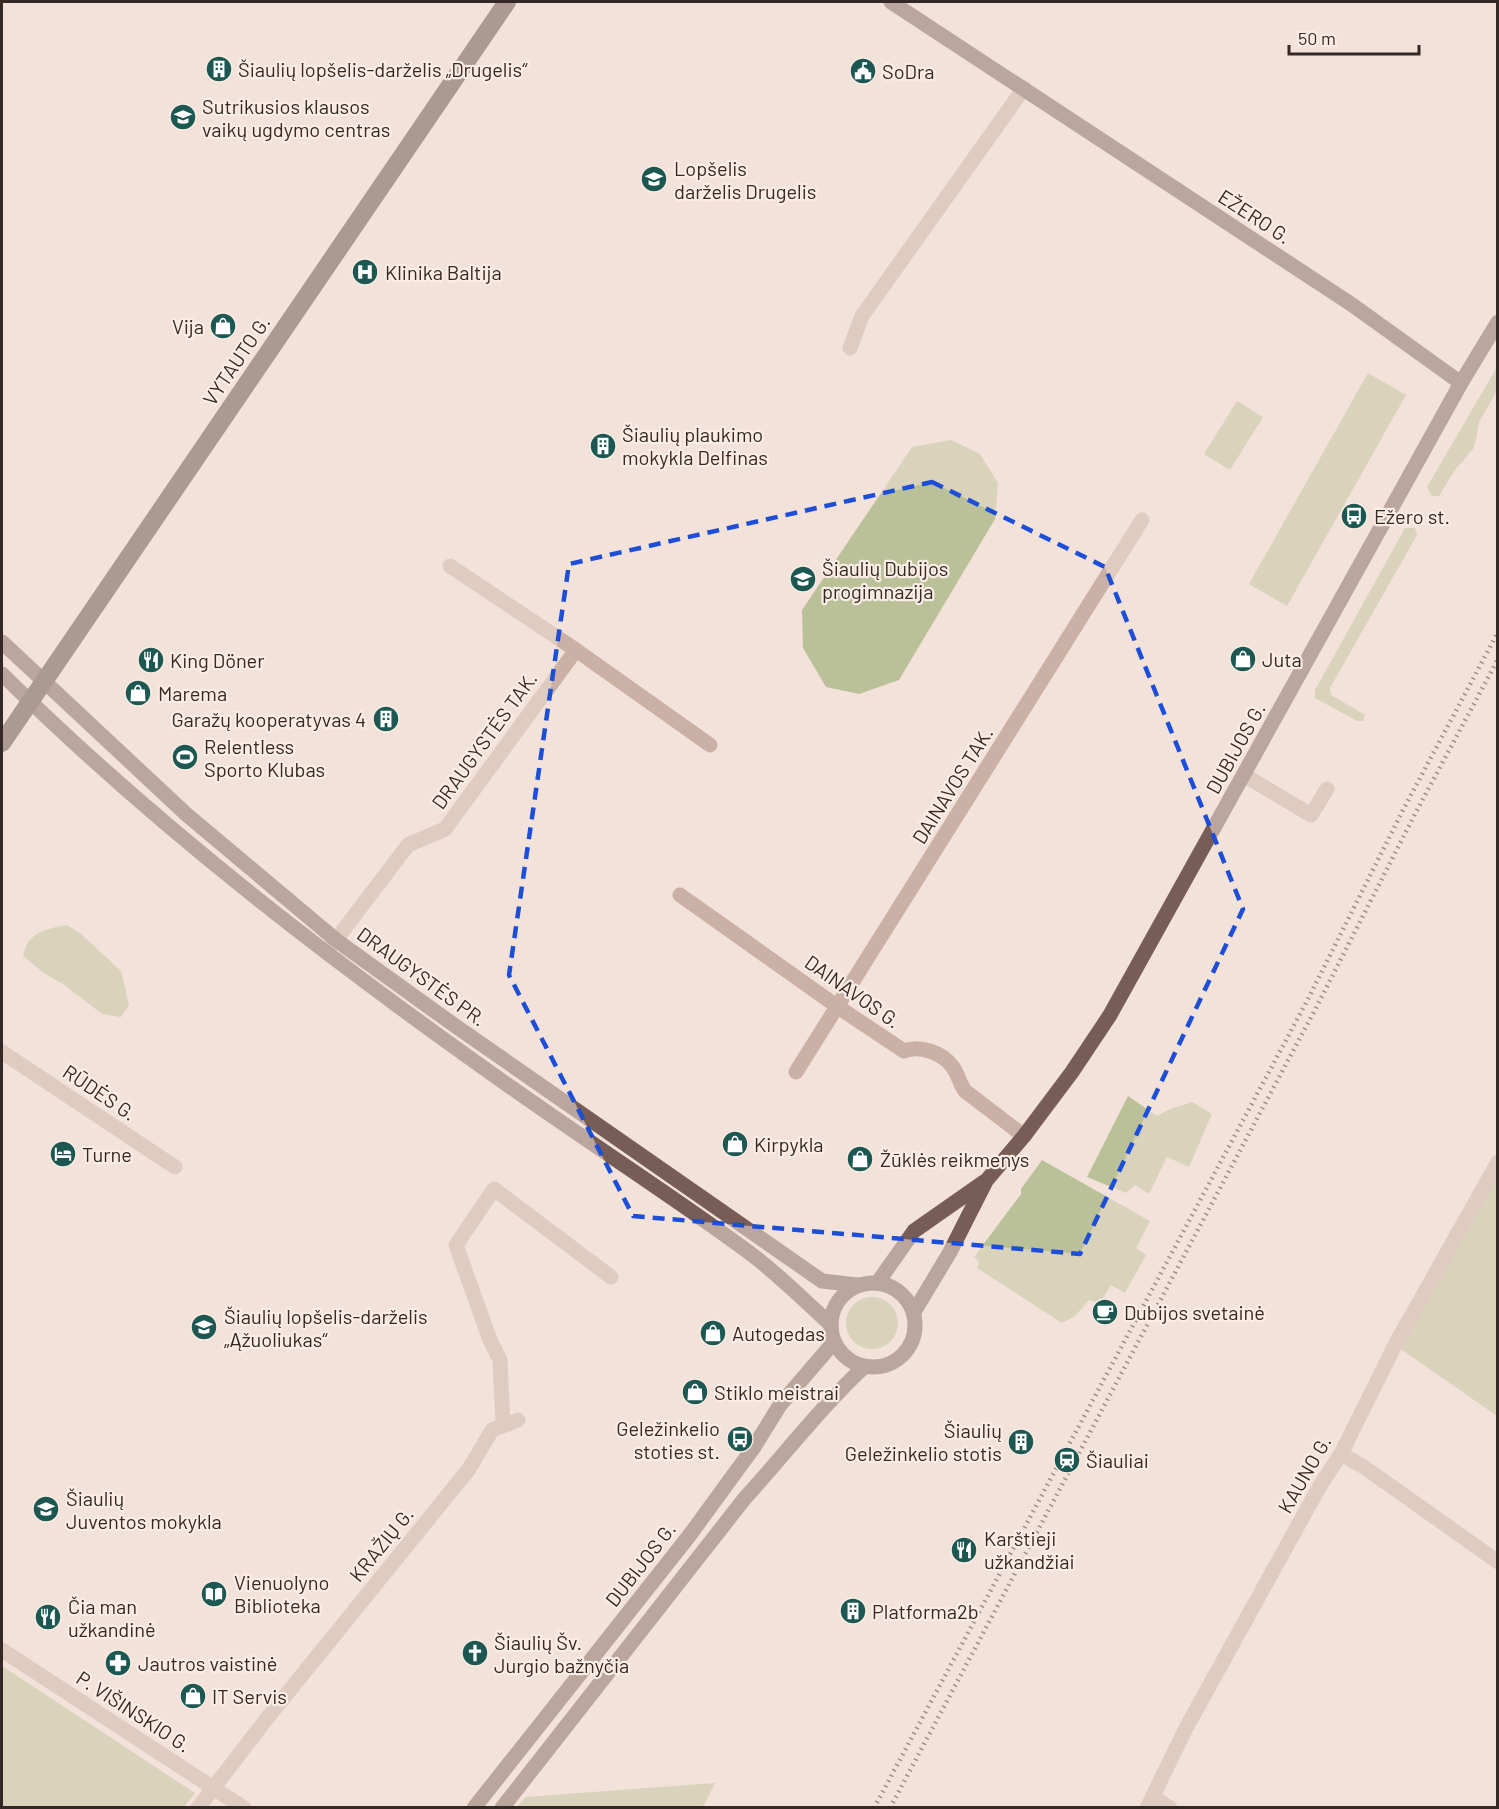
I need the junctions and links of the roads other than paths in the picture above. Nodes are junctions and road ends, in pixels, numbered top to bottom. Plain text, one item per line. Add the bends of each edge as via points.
1 (507, 2) edge
2 (891, 2) edge
3 (1024, 88) junction
4 (1497, 322) edge
5 (850, 348) dead end
6 (1461, 383) junction
7 (1142, 520) dead end
8 (450, 566) dead end
9 (2, 642) edge
10 (576, 650) junction
11 (2, 674) edge
12 (43, 681) junction
13 (29, 702) junction
14 (2, 743) edge
15 (710, 745) dead end
16 (1244, 775) junction
17 (1327, 789) dead end
18 (680, 895) dead end
19 (336, 940) junction
20 (326, 954) junction
21 (838, 1007) junction
22 (2, 1052) edge
23 (796, 1072) dead end
24 (1024, 1136) junction
25 (1497, 1162) edge
26 (175, 1167) dead end
27 (986, 1181) junction
28 (611, 1277) dead end
29 (878, 1282) junction
30 (857, 1285) junction
31 (914, 1312) junction
32 (831, 1325) junction
33 (834, 1342) junction
34 (865, 1366) junction
35 (1341, 1454) junction
36 (1497, 1562) edge
37 (2, 1650) edge
38 (214, 1788) junction
39 (1150, 1802) edge
40 (198, 1808) edge
41 (244, 1808) edge
42 (474, 1808) edge
43 (502, 1808) edge
44 (1170, 1808) edge

1 - 12 highway, VYTAUTO G.
2 - 3 main road, EŽERO G.
3 - 5 street via 862,316
3 - 6 main road, EŽERO G. via 1351,304
4 - 6 main road, DUBIJOS G.
6 - 16 main road, DUBIJOS G.
7 - 21 street, DAINAVOS TAK.
8 - 10 street
9 - 12 main road, DRAUGYSTĖS PR.
10 - 15 street
10 - 19 street, DRAUGYSTĖS TAK. via 445,829 408,845
11 - 13 main road, DRAUGYSTĖS PR.
12 - 13 highway, VYTAUTO G.
12 - 19 main road, DRAUGYSTĖS PR. via 186,814
13 - 14 highway, VYTAUTO G.
13 - 20 main road, DRAUGYSTĖS PR. via 182,837
16 - 17 street via 1311,815
16 - 24 main road, DUBIJOS G. via 1110,1015
18 - 21 street, DAINAVOS G.
19 - 20 street, DRAUGYSTĖS TAK.
19 - 30 main road, DRAUGYSTĖS PR. via 822,1281
20 - 32 main road, DRAUGYSTĖS PR. via 745,1249
21 - 23 street, DAINAVOS TAK.
21 - 24 street, DAINAVOS G. via 904,1051 914,1047 926,1049 948,1061 965,1092
22 - 26 street, RŪDĖS G.
24 - 27 main road, DUBIJOS G.
25 - 35 street, KAUNO G. via 1395,1345
27 - 29 main road, DUBIJOS G. via 914,1231
27 - 31 main road, DUBIJOS G.
28 - 38 street, KRAŽIŲ G. via 494,1190 486,1199 456,1245 500,1360 510,1423 492,1430 469,1469
29 - 30 main road
29 - 31 main road via 904,1295
30 - 32 main road via 838,1301
31 - 34 main road via 915,1332 908,1350 884,1366
32 - 33 main road
33 - 34 main road via 846,1358
33 - 42 main road, DUBIJOS G. via 780,1405 689,1536
34 - 43 main road, DUBIJOS G. via 807,1425 745,1498
35 - 36 street
35 - 39 street, KAUNO G. via 1191,1718
37 - 38 street, P. VIŠINSKIO G.
38 - 40 street, KRAŽIŲ G.
38 - 41 street, P. VIŠINSKIO G.
39 - 44 street

